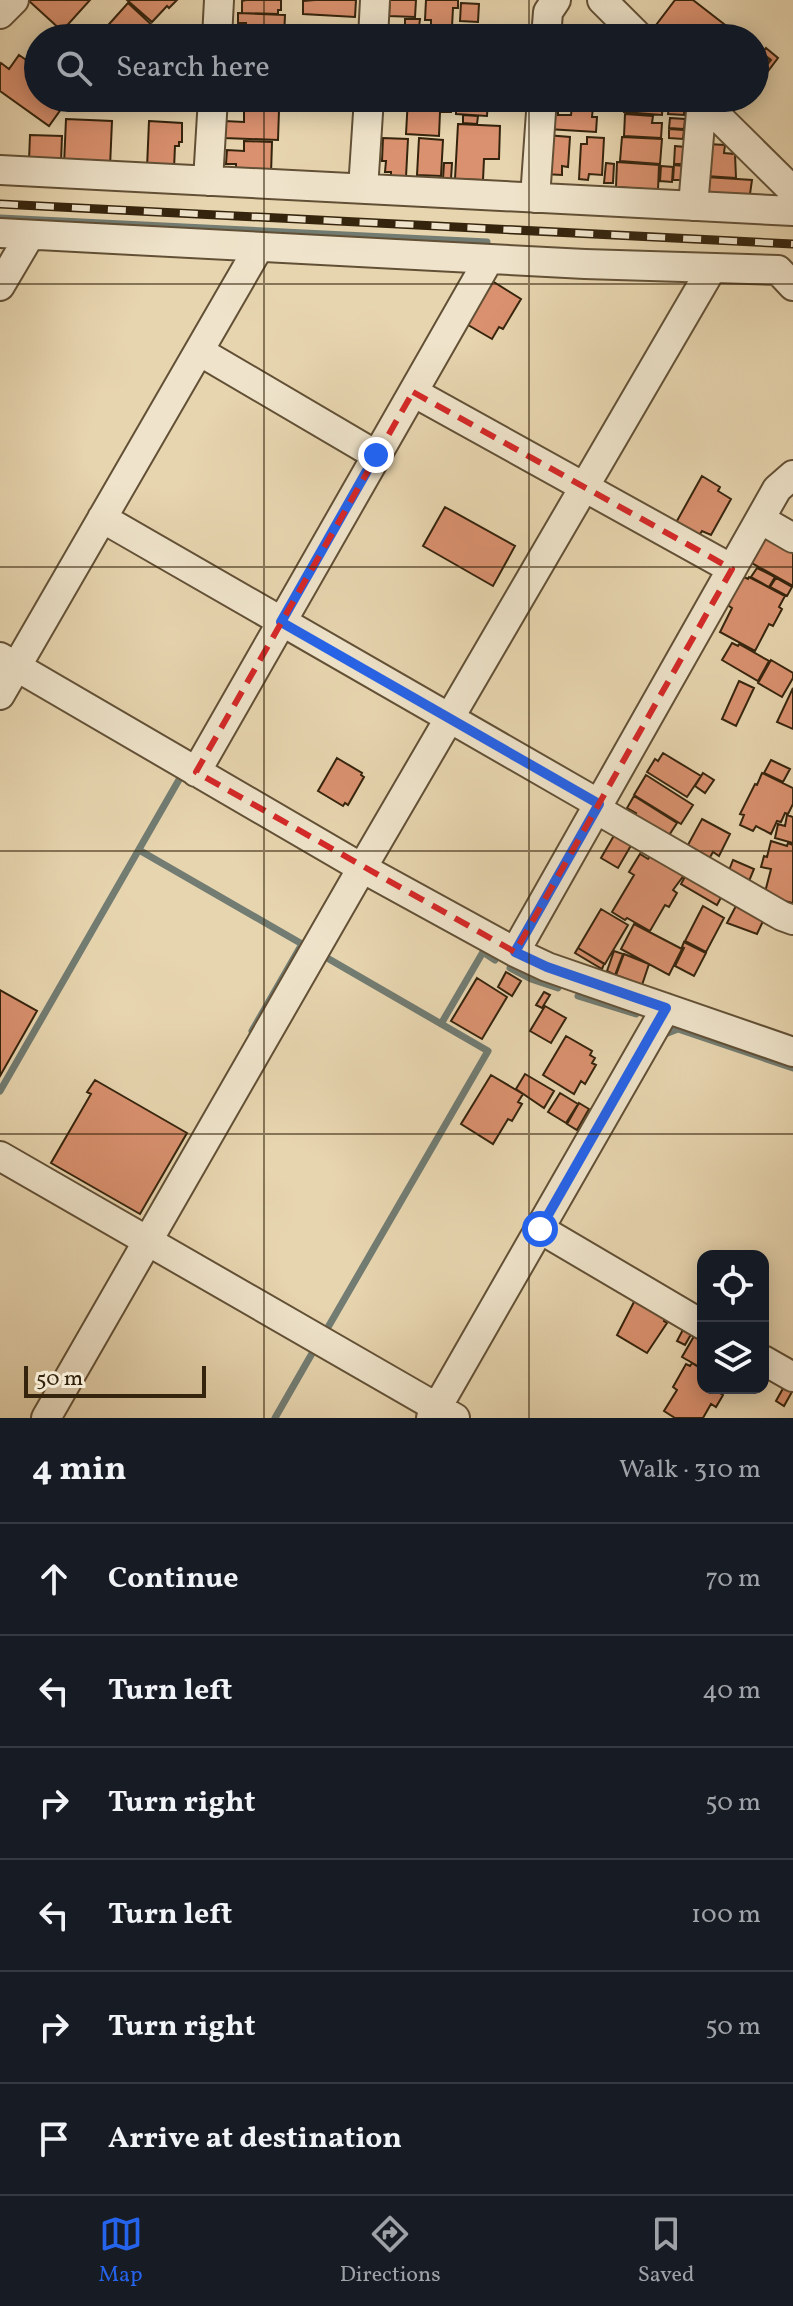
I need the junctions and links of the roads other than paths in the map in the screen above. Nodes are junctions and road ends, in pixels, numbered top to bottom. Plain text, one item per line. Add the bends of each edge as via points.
1 (14, 0) edge
2 (219, 0) edge
3 (375, 0) edge
4 (556, 0) edge
5 (602, 0) edge
6 (0, 14) edge
7 (218, 24) edge
8 (374, 24) edge
9 (547, 24) edge
10 (626, 24) edge
11 (212, 112) edge
12 (368, 112) edge
13 (541, 112) edge
14 (700, 112) edge
15 (714, 112) edge
16 (0, 170) edge
17 (208, 181) junction
18 (363, 189) junction
19 (793, 191) edge
20 (535, 198) junction
21 (693, 206) junction
22 (793, 211) edge
23 (0, 233) edge
24 (30, 235) junction
25 (259, 247) junction
26 (489, 259) junction
27 (712, 268) junction
28 (0, 286) edge
29 (793, 286) edge
30 (199, 351) junction
31 (413, 392) junction
32 (376, 455) junction
33 (793, 475) edge
34 (584, 488) junction
35 (102, 518) junction
36 (760, 519) junction
37 (793, 538) edge
38 (732, 569) junction
39 (281, 622) junction
40 (8, 662) edge
41 (0, 695) edge
42 (450, 717) junction
43 (196, 772) junction
44 (598, 807) junction
45 (362, 868) junction
46 (793, 920) edge
47 (515, 952) junction
48 (666, 1008) junction
49 (793, 1052) edge
50 (0, 1156) edge
51 (540, 1229) junction
52 (148, 1241) junction
53 (698, 1322) edge
54 (769, 1363) edge
55 (793, 1377) edge
56 (441, 1415) edge
57 (46, 1418) edge

1 - 6 street
2 - 7 street
3 - 8 street
4 - 9 street
5 - 10 street
11 - 17 street
12 - 18 street
13 - 20 street
14 - 21 street
15 - 19 street
16 - 17 street
17 - 18 street
18 - 20 street
20 - 21 street
21 - 22 street
23 - 24 street
24 - 25 street
24 - 28 street
25 - 26 street
25 - 30 street
26 - 27 street
26 - 31 street
27 - 29 street via 778,270
27 - 34 street
30 - 32 street
30 - 35 street
31 - 32 street
31 - 34 street
32 - 39 street
33 - 36 street via 777,489
34 - 38 street
34 - 42 street
35 - 39 street
35 - 40 street
36 - 37 street
36 - 38 street
38 - 44 street
39 - 42 street
39 - 43 street
40 - 41 street
40 - 43 street
42 - 44 street
42 - 45 street
43 - 45 street
44 - 46 street
44 - 47 street
45 - 47 street
45 - 52 street
47 - 48 street
48 - 49 street
48 - 51 street
50 - 52 street
51 - 53 street
51 - 56 street
52 - 56 street
52 - 57 street
54 - 55 street

